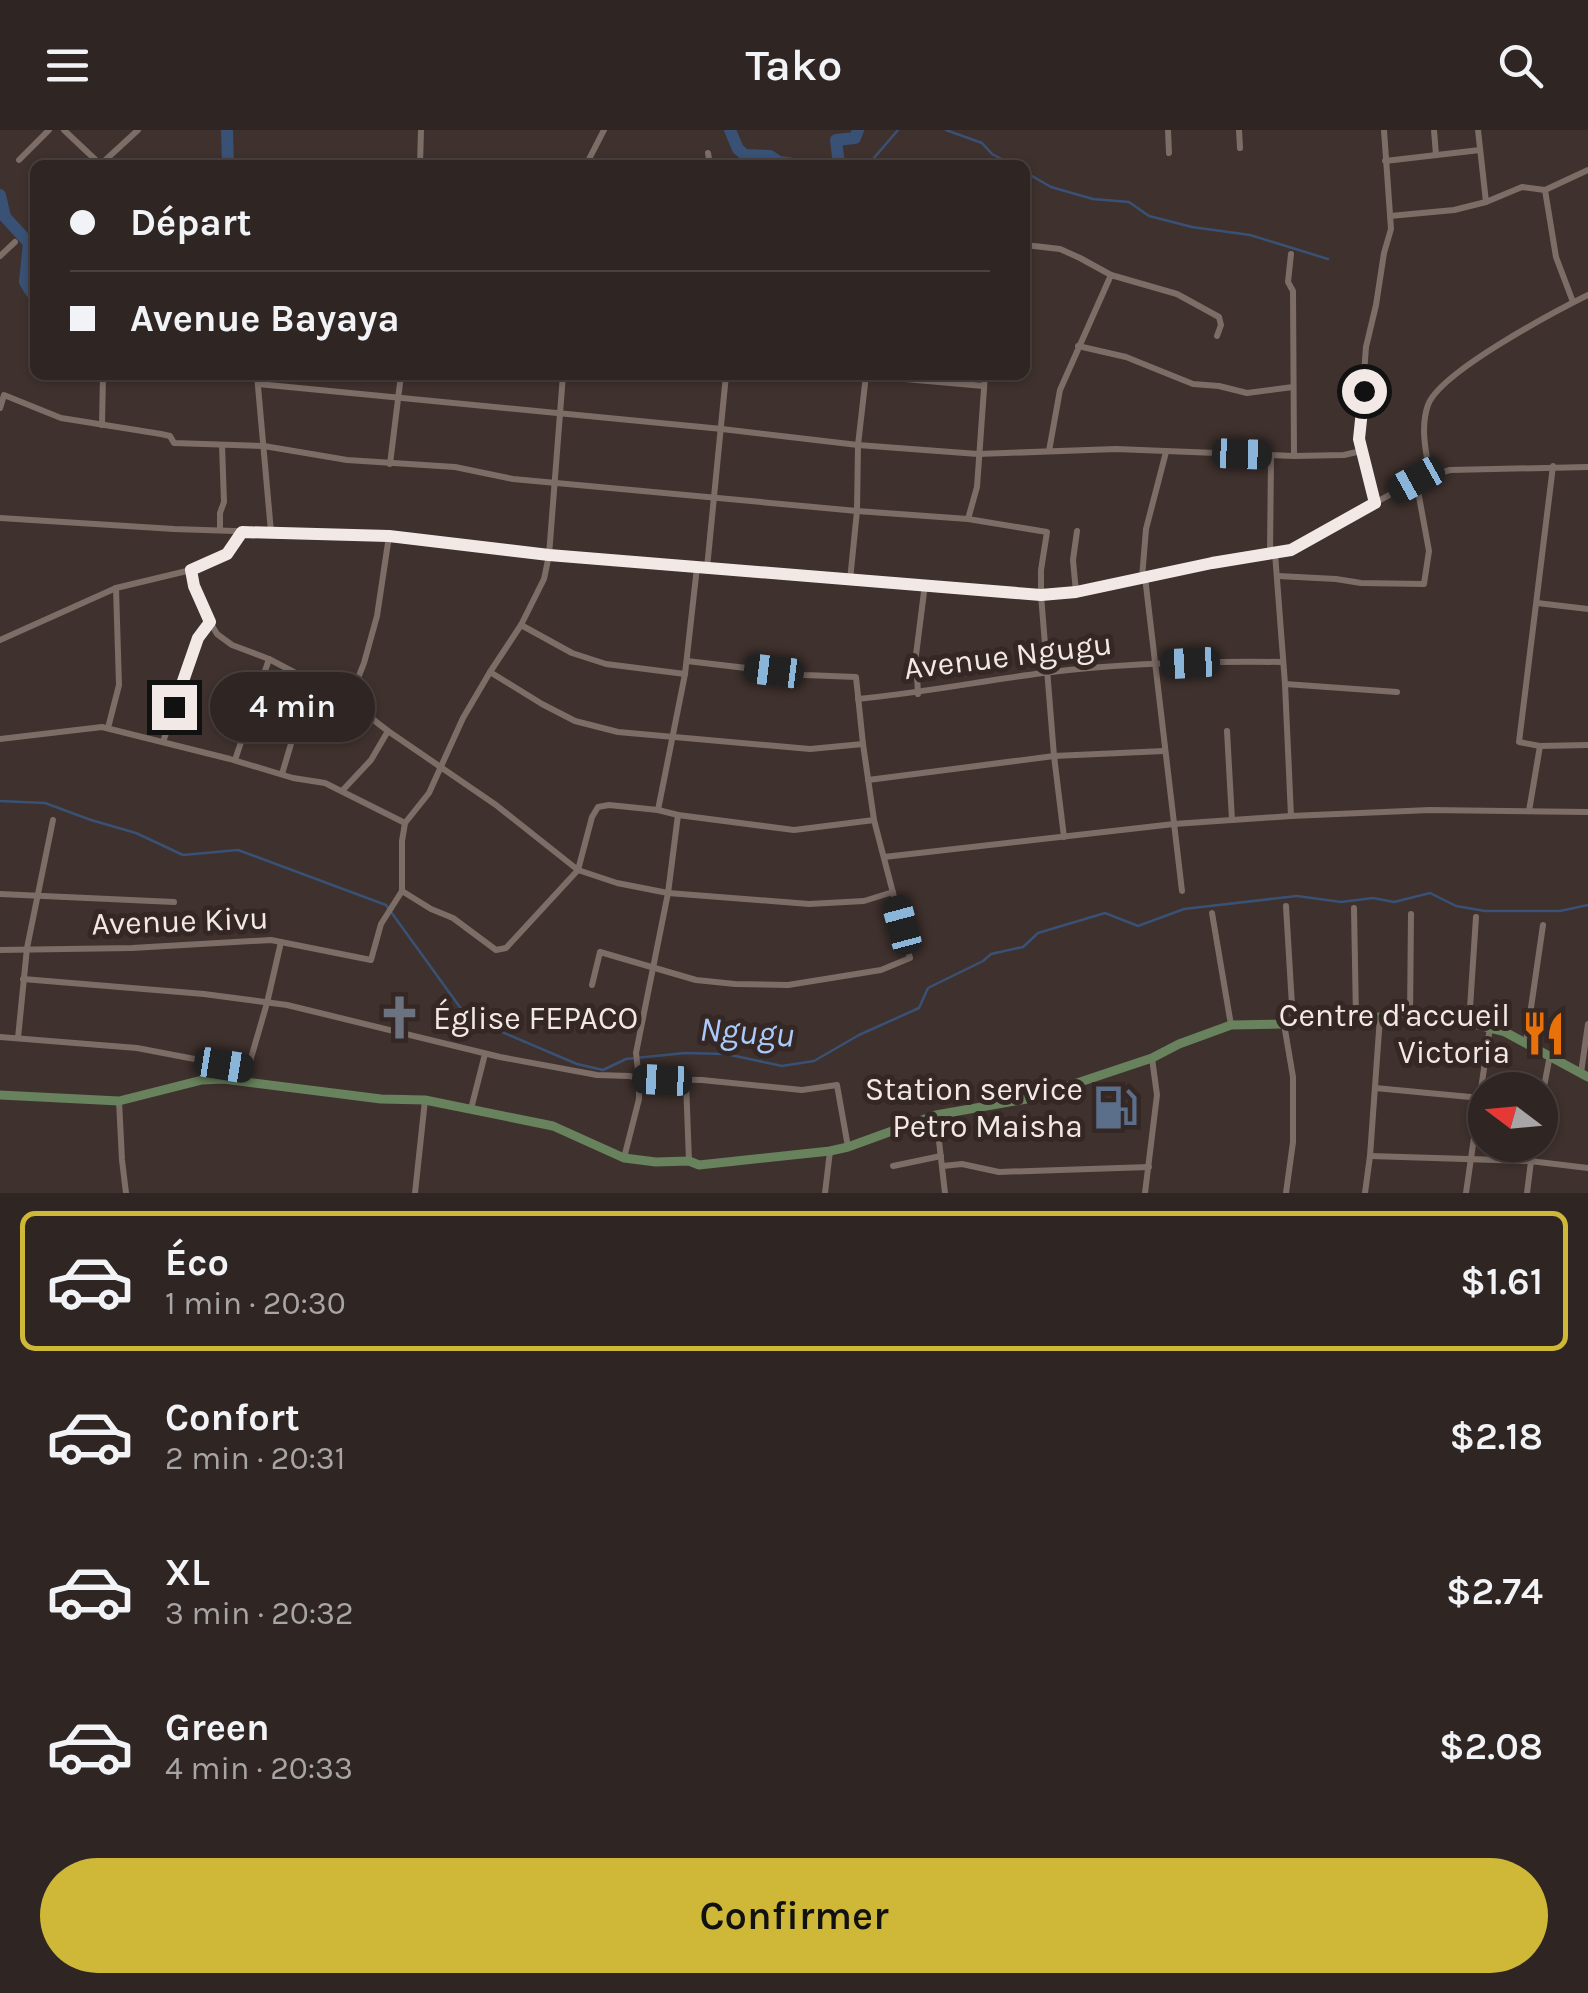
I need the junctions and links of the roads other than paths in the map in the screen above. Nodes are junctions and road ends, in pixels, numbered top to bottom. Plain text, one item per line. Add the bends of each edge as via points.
1 (49, 130) edge
2 (64, 130) edge
3 (138, 130) edge
4 (422, 130) edge
5 (604, 130) edge
6 (1168, 130) edge
7 (1239, 130) edge
8 (1384, 130) edge
9 (1434, 130) edge
10 (1478, 130) edge
11 (1240, 148) dead end
12 (1480, 150) junction
13 (1168, 152) dead end
14 (708, 153) dead end
15 (1436, 155) junction
16 (19, 160) dead end
17 (95, 160) edge
18 (105, 160) edge
19 (420, 160) edge
20 (589, 160) edge
21 (709, 160) edge
22 (1385, 161) junction
23 (1588, 170) edge
24 (1546, 190) junction
25 (1486, 202) junction
26 (1390, 216) junction
27 (14, 242) dead end
28 (1030, 245) edge
29 (1291, 254) dead end
30 (0, 256) edge
31 (1110, 276) junction
32 (1588, 295) edge
33 (1573, 302) junction
34 (1216, 336) dead end
35 (1078, 346) junction
36 (104, 380) edge
37 (257, 380) edge
38 (264, 380) edge
39 (400, 380) edge
40 (562, 380) edge
41 (726, 380) edge
42 (864, 380) edge
43 (919, 380) edge
44 (984, 380) edge
45 (984, 386) junction
46 (1293, 387) junction
47 (2, 396) edge
48 (398, 399) junction
49 (0, 408) edge
50 (559, 413) junction
51 (102, 425) junction
52 (722, 428) junction
53 (858, 444) junction
54 (222, 446) junction
55 (264, 446) junction
56 (1048, 451) junction
57 (1166, 451) junction
58 (1361, 451) junction
59 (978, 454) junction
60 (1271, 455) junction
61 (1294, 456) junction
62 (390, 464) junction
63 (1553, 466) junction
64 (1588, 466) edge
65 (1430, 475) junction
66 (1416, 480) junction
67 (554, 481) junction
68 (714, 498) junction
69 (1375, 503) junction
70 (857, 511) junction
71 (0, 518) edge
72 (968, 519) junction
73 (220, 530) junction
74 (1077, 531) dead end
75 (242, 532) junction
76 (271, 532) junction
77 (389, 536) junction
78 (1272, 554) junction
79 (549, 555) junction
80 (697, 568) junction
81 (707, 568) junction
82 (191, 570) junction
83 (1278, 576) junction
84 (1144, 578) junction
85 (850, 580) junction
86 (925, 584) junction
87 (116, 588) junction
88 (1076, 592) junction
89 (1041, 595) junction
90 (1537, 603) junction
91 (1588, 609) edge
92 (210, 622) junction
93 (521, 625) junction
94 (0, 640) edge
95 (269, 659) junction
96 (688, 661) junction
97 (1283, 662) junction
98 (1156, 664) junction
99 (490, 672) junction
100 (1047, 672) junction
101 (685, 674) junction
102 (310, 680) junction
103 (1285, 684) junction
104 (1397, 692) dead end
105 (918, 694) junction
106 (858, 699) junction
107 (349, 701) junction
108 (108, 728) junction
109 (388, 731) junction
110 (1227, 731) dead end
111 (674, 738) junction
112 (0, 739) edge
113 (163, 742) junction
114 (862, 744) junction
115 (1588, 745) edge
116 (1540, 746) junction
117 (1164, 751) junction
118 (1054, 756) junction
119 (236, 760) junction
120 (441, 766) junction
121 (282, 774) junction
122 (868, 780) junction
123 (342, 791) junction
124 (658, 810) junction
125 (1529, 811) junction
126 (1588, 812) edge
127 (678, 815) junction
128 (1291, 816) junction
129 (52, 820) dead end
130 (874, 820) junction
131 (1232, 820) junction
132 (406, 823) junction
133 (1174, 824) junction
134 (1064, 837) junction
135 (884, 857) junction
136 (578, 870) junction
137 (1182, 891) dead end
138 (402, 892) junction
139 (893, 892) junction
140 (668, 893) junction
141 (0, 894) edge
142 (37, 894) junction
143 (174, 902) dead end
144 (1286, 906) dead end
145 (1354, 908) dead end
146 (1212, 913) dead end
147 (1412, 914) dead end
148 (1476, 917) dead end
149 (1543, 925) dead end
150 (281, 942) junction
151 (28, 948) junction
152 (0, 950) edge
153 (654, 969) junction
154 (24, 979) junction
155 (592, 984) dead end
156 (267, 1004) junction
157 (1380, 1017) junction
158 (1356, 1018) junction
159 (1410, 1018) junction
160 (1468, 1022) junction
161 (1289, 1023) junction
162 (1588, 1024) edge
163 (1231, 1025) junction
164 (1490, 1027) junction
165 (0, 1037) edge
166 (18, 1038) junction
167 (1526, 1042) junction
168 (485, 1054) junction
169 (1550, 1055) junction
170 (1152, 1058) junction
171 (247, 1068) junction
172 (1484, 1072) edge
173 (1547, 1072) edge
174 (1585, 1075) edge
175 (639, 1079) junction
176 (244, 1082) junction
177 (686, 1082) junction
178 (1375, 1088) junction
179 (0, 1095) edge
180 (1468, 1097) edge
181 (425, 1100) junction
182 (119, 1101) junction
183 (472, 1109) junction
184 (936, 1114) junction
185 (848, 1147) junction
186 (830, 1151) junction
187 (942, 1156) junction
188 (1370, 1156) junction
189 (624, 1158) junction
190 (1468, 1158) edge
191 (689, 1161) junction
192 (1471, 1162) edge
193 (1530, 1162) edge
194 (1538, 1162) edge
195 (893, 1166) dead end
196 (943, 1166) junction
197 (1148, 1166) junction
198 (1588, 1168) edge
199 (126, 1193) edge
200 (415, 1193) edge
201 (824, 1193) edge
202 (945, 1193) edge
203 (1146, 1193) edge
204 (1286, 1193) edge
205 (1365, 1193) edge
206 (1466, 1193) edge
207 (1526, 1193) edge

1 - 16 street
2 - 17 street
3 - 18 street
4 - 19 street
5 - 20 street
6 - 13 street
7 - 11 street
8 - 22 street
9 - 15 street
10 - 12 street
12 - 15 street
12 - 25 street
14 - 21 street
15 - 22 street
22 - 26 street
23 - 24 street
24 - 25 street via 1522,188
24 - 33 street via 1556,258
25 - 26 street
26 - 58 street via 1366,348
27 - 30 street
28 - 31 street via 1060,249
29 - 46 street
31 - 34 street via 1177,294 1220,317
31 - 35 street
32 - 33 street
33 - 65 street via 1473,360 1428,403
35 - 46 street via 1193,384 1247,393
35 - 56 street via 1060,390
36 - 51 street
37 - 55 street
38 - 48 street
39 - 48 street
40 - 50 street
41 - 52 street
42 - 53 street
43 - 45 street
44 - 45 street
45 - 59 street
46 - 61 street
47 - 49 street
47 - 51 street
48 - 50 street
48 - 62 street
50 - 52 street
50 - 67 street
51 - 54 street
52 - 53 street
52 - 68 street
53 - 59 street
53 - 70 street
54 - 55 street
54 - 73 street
55 - 62 street
55 - 76 street
56 - 57 street
56 - 59 street
57 - 60 street
57 - 84 street via 1146,529
58 - 61 street
58 - 69 street
59 - 72 street
60 - 61 street
60 - 78 street
62 - 67 street
63 - 64 street
63 - 65 street
63 - 90 street
65 - 66 street
66 - 69 street
66 - 83 street via 1429,551 1424,584
67 - 68 street
67 - 79 street
68 - 70 street
68 - 81 street
69 - 78 street
70 - 72 street
70 - 85 street
71 - 73 street
72 - 89 street via 1046,532
73 - 75 street
74 - 88 street
75 - 76 street
75 - 82 street via 227,554
76 - 77 street
77 - 79 street
77 - 107 street via 377,616
78 - 83 street
78 - 84 street
79 - 80 street
79 - 93 street
80 - 81 street
80 - 96 street
81 - 85 street
82 - 87 street
82 - 92 street
83 - 97 street
84 - 88 street
84 - 98 street
85 - 86 street
86 - 89 street
86 - 105 street
87 - 94 street
87 - 108 street via 119,685
88 - 89 street
89 - 100 street
90 - 91 street
90 - 116 street via 1519,742
92 - 95 street via 232,644
92 - 113 street via 198,638
93 - 99 street
93 - 101 street via 606,664
95 - 102 street
95 - 119 street
96 - 101 street
96 - 106 street, Avenue Ngugu via 856,678
97 - 98 street, Avenue Ngugu
97 - 103 street
98 - 100 street, Avenue Ngugu
98 - 117 street
99 - 111 street via 575,721
99 - 120 street
100 - 105 street, Avenue Ngugu
100 - 118 street
101 - 111 street
102 - 107 street
102 - 121 street
103 - 104 street
103 - 128 street
105 - 106 street, Avenue Ngugu
106 - 114 street, Avenue Ngugu
107 - 109 street
108 - 112 street
108 - 113 street
109 - 120 street
109 - 123 street
110 - 131 street
111 - 114 street via 810,749
111 - 124 street
113 - 119 street
114 - 122 street, Avenue Ngugu
115 - 116 street
116 - 125 street
117 - 118 street
117 - 133 street
118 - 122 street
118 - 134 street
119 - 121 street
120 - 132 street
120 - 136 street
121 - 123 street
122 - 130 street, Avenue Ngugu
123 - 132 street
124 - 127 street
124 - 136 street via 598,807
125 - 126 street
125 - 128 street
127 - 130 street via 794,830
127 - 140 street
128 - 131 street
129 - 142 street
130 - 135 street, Avenue Ngugu
131 - 133 street
132 - 138 street
133 - 134 street
133 - 137 street
134 - 135 street
135 - 139 street, Avenue Ngugu
136 - 138 street via 506,948 496,950
136 - 140 street
138 - 150 street, Avenue Kivu via 381,924 371,960
139 - 140 street via 808,904
139 - 153 street, Avenue Ngugu via 910,958 882,970 788,984 735,984
140 - 153 street
141 - 142 street
142 - 143 street
142 - 151 street
144 - 161 street
145 - 158 street
146 - 163 street
147 - 159 street
148 - 160 street
149 - 167 street
150 - 151 street, Avenue Kivu
150 - 156 street
151 - 152 street, Avenue Kivu
151 - 154 street
153 - 155 street via 600,952
153 - 175 street via 636,1053
154 - 156 street
154 - 166 street
156 - 168 street
156 - 171 street
157 - 158 main road
157 - 159 main road
157 - 178 street
158 - 161 main road
159 - 160 main road
160 - 164 main road
161 - 163 main road
161 - 204 street via 1293,1142
162 - 174 street
163 - 170 main road
164 - 167 main road
164 - 172 street
165 - 166 street
166 - 171 street via 137,1048
167 - 169 main road
168 - 175 street
168 - 183 street
169 - 173 street
169 - 174 main road
170 - 184 main road via 1032,1098
170 - 197 street via 1157,1095
171 - 176 street
175 - 177 street
175 - 189 street
176 - 181 main road
176 - 182 main road via 202,1080
177 - 185 street via 802,1090 838,1085
177 - 191 street
178 - 180 street
178 - 188 street
179 - 182 main road
181 - 183 main road
181 - 200 street
182 - 199 street
183 - 189 main road via 553,1126
184 - 185 main road
184 - 187 street
185 - 186 main road
186 - 191 main road
186 - 201 street
187 - 195 street
187 - 196 street
188 - 190 street
188 - 205 street
189 - 191 main road
192 - 206 street
193 - 207 street
194 - 198 street
196 - 197 street via 999,1172
196 - 202 street
197 - 203 street

